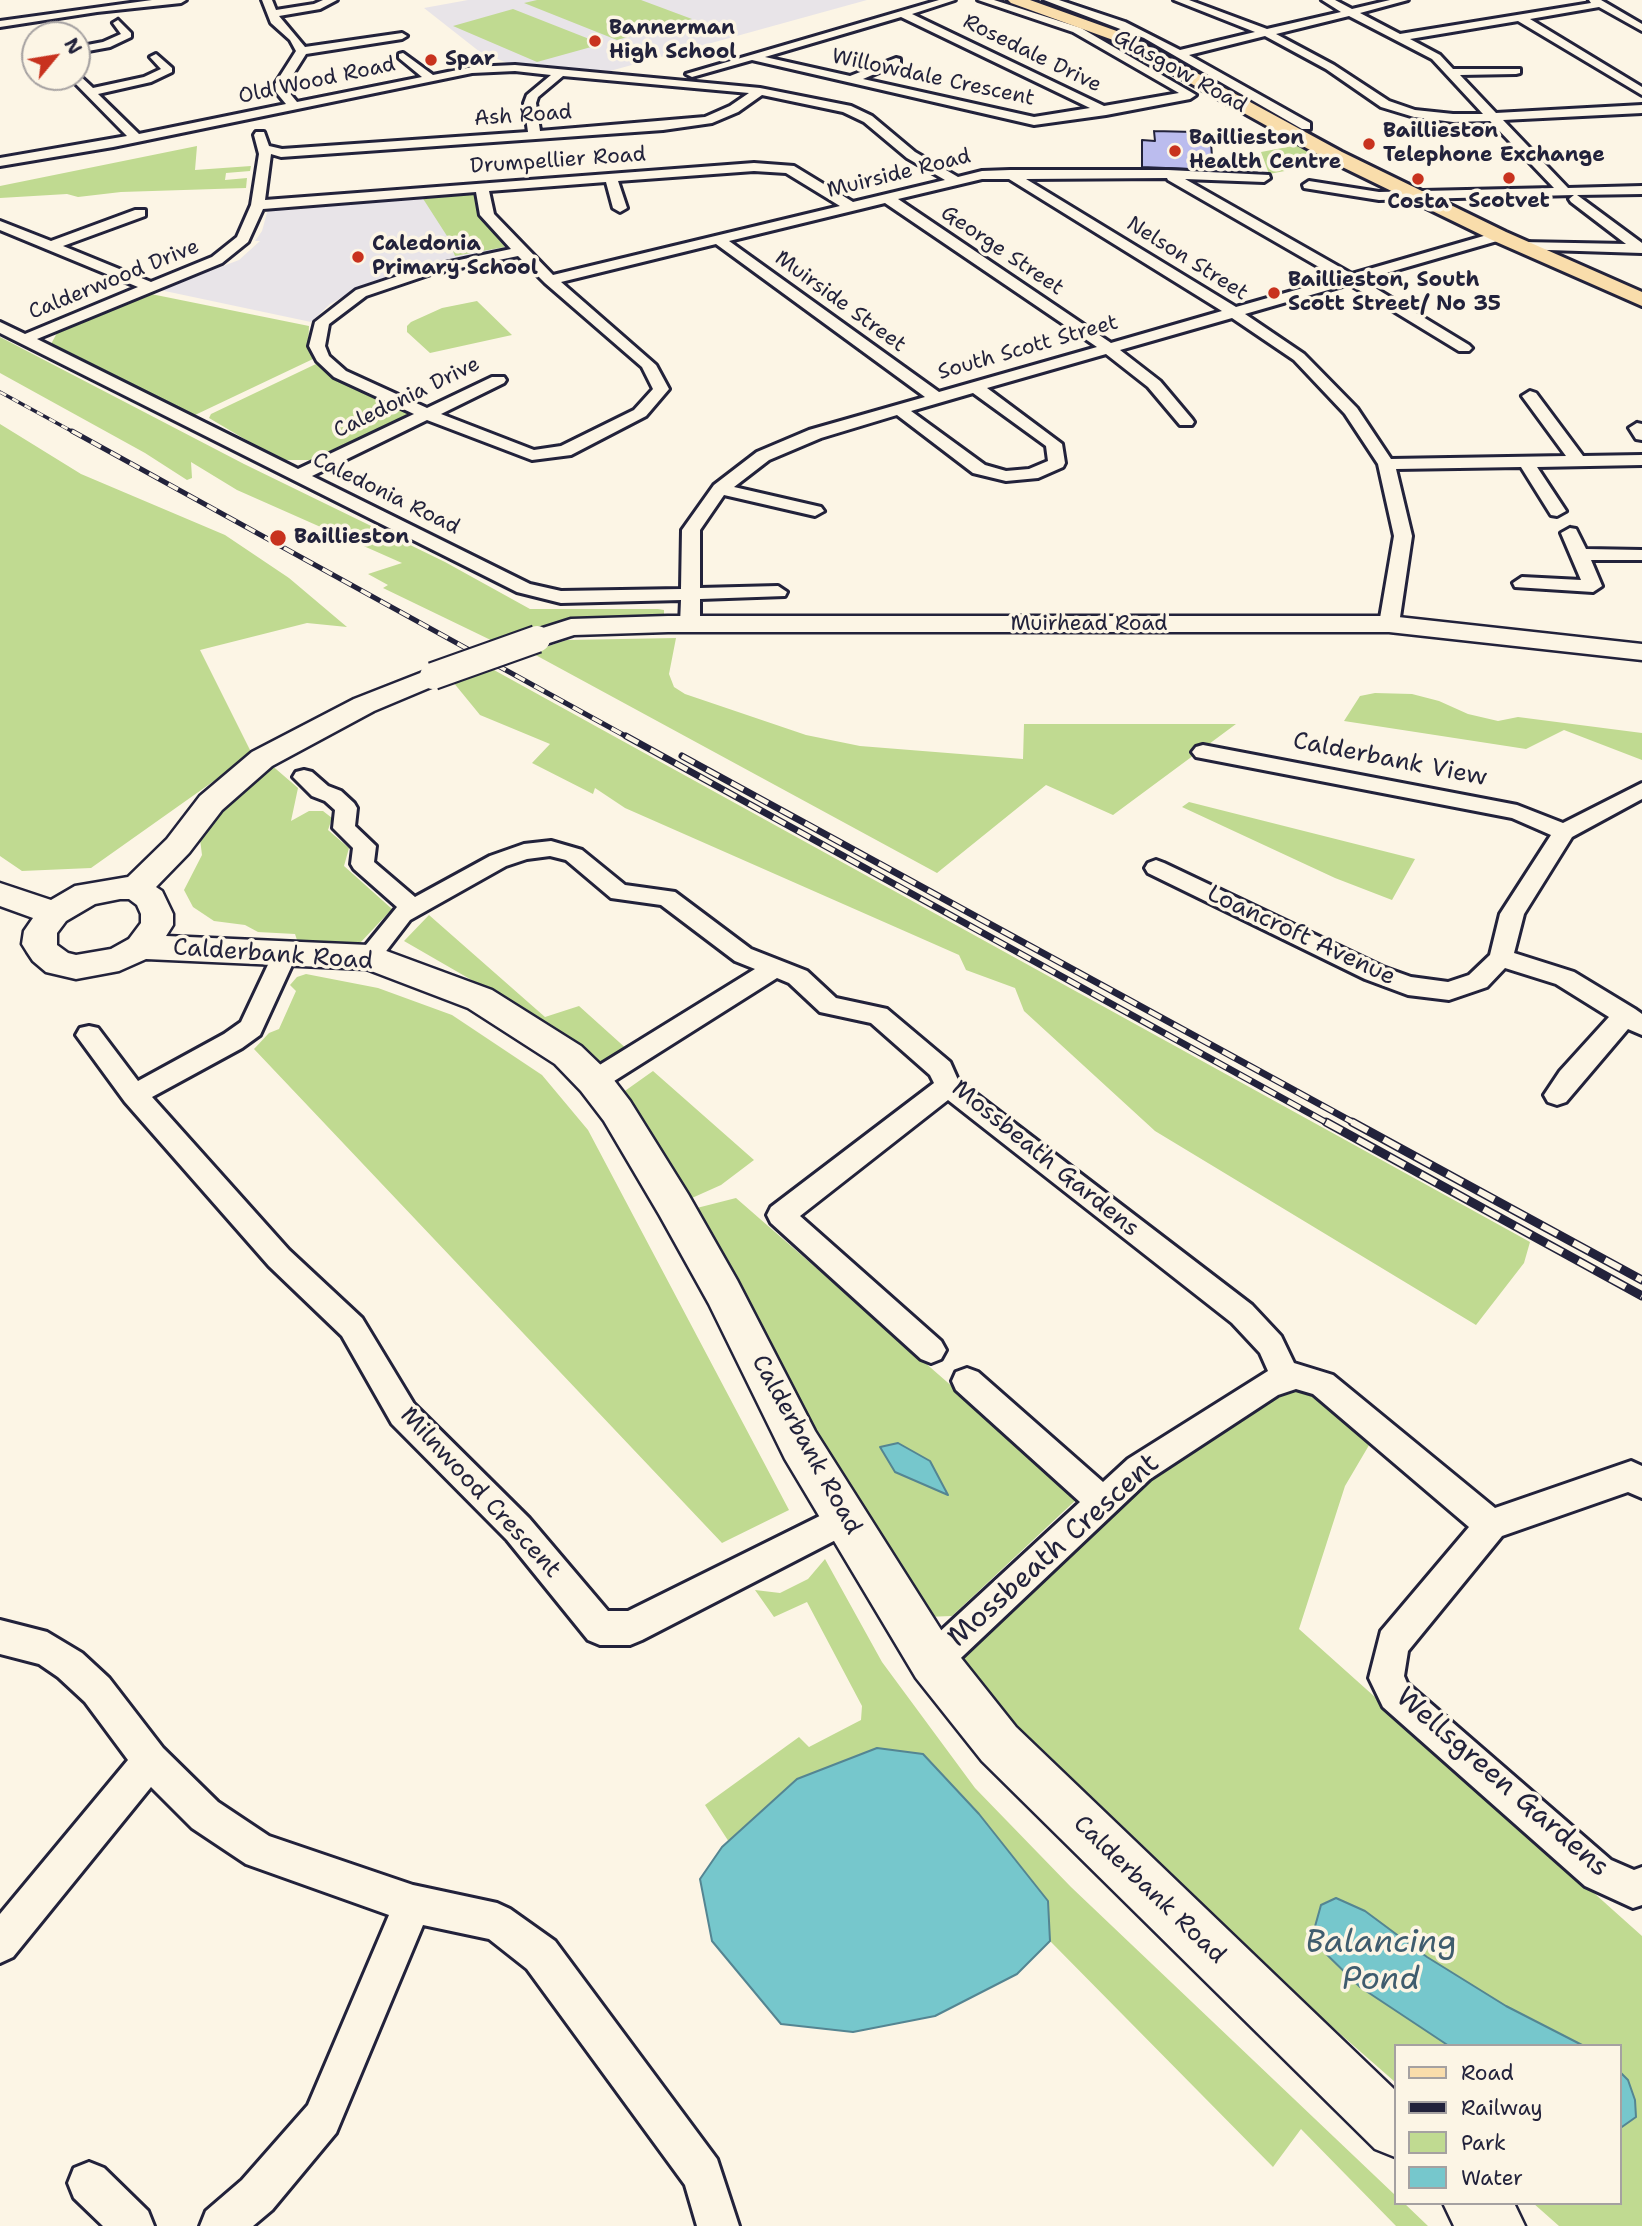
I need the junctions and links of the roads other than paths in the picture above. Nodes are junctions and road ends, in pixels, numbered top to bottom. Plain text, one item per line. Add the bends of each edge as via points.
1 (174, 0) edge
2 (268, 0) edge
3 (332, 0) edge
4 (950, 0) edge
5 (983, 0) edge
6 (1179, 0) edge
7 (1327, 0) edge
8 (1404, 0) edge
9 (1035, 1) edge
10 (1597, 2) edge
11 (1352, 12) junction
12 (271, 14) junction
13 (905, 15) junction
14 (1519, 17) junction
15 (46, 21) edge
16 (118, 23) dead end
17 (0, 24) edge
18 (21, 25) edge
19 (1642, 28) edge
20 (1268, 33) junction
21 (394, 36) dead end
22 (1402, 37) junction
23 (91, 48) edge
24 (302, 51) junction
25 (1181, 53) junction
26 (403, 56) dead end
27 (156, 57) dead end
28 (752, 57) junction
29 (467, 58) dead end
30 (896, 61) dead end
31 (442, 63) dead end
32 (1516, 71) dead end
33 (430, 72) junction
34 (561, 72) junction
35 (1452, 72) junction
36 (692, 74) dead end
37 (850, 80) junction
38 (372, 90) junction
39 (760, 91) junction
40 (90, 92) joint
41 (1642, 92) edge
42 (386, 102) dead end
43 (293, 106) junction
44 (1642, 109) edge
45 (1106, 111) junction
46 (243, 116) junction
47 (1494, 117) junction
48 (1306, 126) dead end
49 (534, 134) junction
50 (136, 138) junction
51 (264, 154) junction
52 (0, 162) edge
53 (1008, 173) junction
54 (1168, 174) junction
55 (611, 178) junction
56 (1264, 178) dead end
57 (956, 181) junction
58 (1309, 185) dead end
59 (482, 187) junction
60 (1642, 190) edge
61 (1412, 195) junction
62 (1571, 195) junction
63 (887, 198) junction
64 (258, 205) junction
65 (851, 207) junction
66 (620, 208) dead end
67 (140, 213) dead end
68 (0, 225) edge
69 (1499, 236) junction
70 (718, 239) junction
71 (51, 246) junction
72 (1522, 246) junction
73 (1641, 249) edge
74 (521, 251) junction
75 (1349, 278) junction
76 (550, 280) junction
77 (150, 288) junction
78 (1642, 300) edge
79 (1233, 312) junction
80 (0, 327) edge
81 (25, 339) junction
82 (1108, 348) junction
83 (1464, 348) dead end
84 (498, 380) dead end
85 (975, 387) junction
86 (1530, 396) dead end
87 (937, 398) junction
88 (900, 409) junction
89 (426, 414) junction
90 (1186, 422) dead end
91 (1642, 460) edge
92 (1578, 461) junction
93 (1527, 462) junction
94 (1386, 464) junction
95 (297, 476) junction
96 (720, 489) junction
97 (815, 511) dead end
98 (1557, 511) dead end
99 (1570, 533) dead end
100 (1579, 554) junction
101 (1642, 555) edge
102 (1522, 583) dead end
103 (778, 592) dead end
104 (690, 594) junction
105 (690, 624) junction
106 (1389, 624) junction
107 (1642, 652) edge
108 (1203, 752) dead end
109 (304, 776) dead end
110 (1642, 790) edge
111 (1564, 832) junction
112 (1156, 868) dead end
113 (136, 888) junction
114 (0, 894) edge
115 (413, 908) junction
116 (54, 913) junction
117 (141, 947) junction
118 (286, 952) junction
119 (369, 957) junction
120 (1501, 958) junction
121 (777, 967) junction
122 (1634, 1021) edge
123 (89, 1035) dead end
124 (594, 1081) junction
125 (948, 1086) junction
126 (134, 1095) junction
127 (1557, 1095) dead end
128 (931, 1350) dead end
129 (1286, 1379) junction
130 (967, 1381) dead end
131 (1642, 1483) edge
132 (1103, 1502) junction
133 (846, 1518) junction
134 (1491, 1525) junction
135 (0, 1637) edge
136 (933, 1661) junction
137 (150, 1760) junction
138 (1642, 1886) edge
139 (413, 1904) junction
140 (0, 1944) edge
141 (1394, 2128) edge
142 (89, 2183) dead end
143 (1474, 2205) edge
144 (133, 2226) edge
145 (221, 2226) edge
146 (719, 2226) edge
147 (1495, 2226) edge

1 - 15 street
2 - 12 street
3 - 12 street
4 - 13 street
5 - 45 street, Willowdale Crescent via 1077,30 1190,95
6 - 20 street
7 - 11 street
8 - 11 street
9 - 25 street, Glasgow Road via 1121,24
9 - 61 main road, Glasgow Road via 1119,37
10 - 14 street
10 - 19 street
11 - 20 street
11 - 22 street
12 - 24 street
13 - 28 street
13 - 45 street, Rosedale Drive
14 - 22 street
14 - 41 street
16 - 23 street via 127,35
17 - 18 street
20 - 25 street
20 - 47 street via 1398,109 1433,116
21 - 24 street
22 - 35 street
24 - 43 street via 281,84
25 - 48 street, Glasgow Road
26 - 33 street
27 - 40 street via 168,70 147,80
28 - 36 street
28 - 37 street, Willowdale Crescent
29 - 31 street
30 - 37 street
32 - 35 street
33 - 34 street, Old Wood Road via 515,68
33 - 38 street, Old Wood Road
34 - 39 street, Old Wood Road
34 - 49 street via 533,95
35 - 47 street
37 - 45 street, Willowdale Crescent via 1034,121
38 - 42 street
38 - 43 street, Old Wood Road
39 - 49 street, Ash Road via 708,120
39 - 57 street, Old Wood Road via 816,101 869,119 911,155
40 - 50 street
43 - 46 street, Old Wood Road
44 - 47 street
46 - 50 street, Old Wood Road
46 - 51 street via 259,130
47 - 62 street
49 - 51 street, Ash Road
50 - 52 street, Old Wood Road
51 - 64 street, Calderwood Drive
53 - 54 street, Muirside Road
53 - 57 street, Muirside Road
53 - 79 street, Nelson Street
54 - 56 street, Muirside Road
54 - 75 street
55 - 59 street, Drumpellier Road
55 - 65 street, Drumpellier Road via 754,167 789,169
55 - 66 street
57 - 63 street, Muirside Road
58 - 61 street via 1380,196
59 - 64 street, Drumpellier Road
59 - 74 street via 487,215
60 - 62 street
61 - 62 street
61 - 69 main road, Glasgow Road
62 - 73 street
63 - 65 street, Muirside Road
63 - 82 street, George Street
64 - 77 street, Calderwood Drive via 243,239 217,260
65 - 70 street, Muirside Road
67 - 71 street
68 - 71 street
69 - 72 main road, Glasgow Road
69 - 75 street, South Scott Street
70 - 76 street, Muirside Road
70 - 87 street, Muirside Street
71 - 77 street
72 - 73 street
72 - 78 main road, Glasgow Road
74 - 76 street
74 - 89 street via 427,271 361,293 321,322 317,346 322,358 340,374
75 - 79 street, South Scott Street
75 - 83 street
76 - 89 street via 648,365 661,389 640,413 565,452 532,455
77 - 81 street, Calderwood Drive
79 - 82 street, South Scott Street
79 - 94 street, Nelson Street via 1299,357 1352,411
80 - 81 street, Caledonia Road
81 - 95 street, Caledonia Road
82 - 85 street, South Scott Street
82 - 90 street, George Street via 1154,384
84 - 89 street, Caledonia Drive
85 - 87 street, South Scott Street
85 - 88 street via 1054,444 1057,463 1032,474 1006,476 979,469
86 - 92 street
87 - 88 street, South Scott Street
88 - 96 street, South Scott Street via 815,434 763,456
89 - 95 street, Caledonia Drive
91 - 92 street
92 - 93 street
93 - 94 street
93 - 98 street
94 - 106 street, Nelson Street via 1403,536
95 - 104 street, Caledonia Road via 524,588 561,597
96 - 97 street
96 - 104 street, South Scott Street via 691,530
99 - 100 street
100 - 101 street
100 - 102 street via 1593,586
103 - 104 street, Caledonia Road
104 - 105 street, South Scott Street
105 - 106 street, Muirhead Road
105 - 113 street, Muirhead Road, bridge via 571,627 363,705 262,759 211,803 178,846
106 - 107 street, Muirhead Road
108 - 111 street, Calderbank View via 1517,812
109 - 115 street via 346,808 344,828 365,846 362,864
110 - 111 street
111 - 120 street via 1512,914
112 - 120 street, Loancroft Avenue via 1408,986 1450,991 1478,981
113 - 116 street via 86,894
113 - 117 street via 151,899 157,914 157,925
114 - 116 street
115 - 119 street, Mossbeath Gardens via 402,914
115 - 121 street, Mossbeath Gardens via 498,861 551,848 574,855 619,892 667,898 743,955
116 - 117 street via 41,931 39,944 58,963 95,965
117 - 118 street, Calderbank Road
118 - 119 street, Calderbank Road
118 - 126 street via 251,1028
119 - 124 street, Calderbank Road via 480,999 568,1055
120 - 122 street via 1565,978
121 - 124 street
121 - 125 street, Mossbeath Gardens via 797,977 829,1006 878,1015 941,1069
122 - 127 street via 1569,1078
123 - 126 street
124 - 133 street, Calderbank Road via 674,1205 800,1445
125 - 128 street via 781,1215
125 - 129 street, Mossbeath Gardens via 1242,1314 1271,1345
126 - 133 street, Milnwood Crescent via 279,1258 352,1326 403,1414 518,1529 600,1628 630,1628
129 - 132 street, Mossbeath Crescent via 1269,1384 1139,1469
129 - 134 street via 1296,1376 1322,1384
130 - 132 street
131 - 134 street via 1631,1476
132 - 136 street, Mossbeath Crescent
133 - 136 street, Calderbank Road
134 - 138 street, Wellsgreen Gardens via 1393,1643 1386,1678 1395,1695 1598,1873 1633,1889
135 - 137 street via 47,1650 70,1665 97,1690
136 - 141 street, Calderbank Road via 999,1744
137 - 139 street via 205,1815 259,1851
137 - 140 street
139 - 145 street via 322,2119 257,2195
139 - 146 street via 497,1922 541,1955 702,2175
142 - 144 street
143 - 147 street

